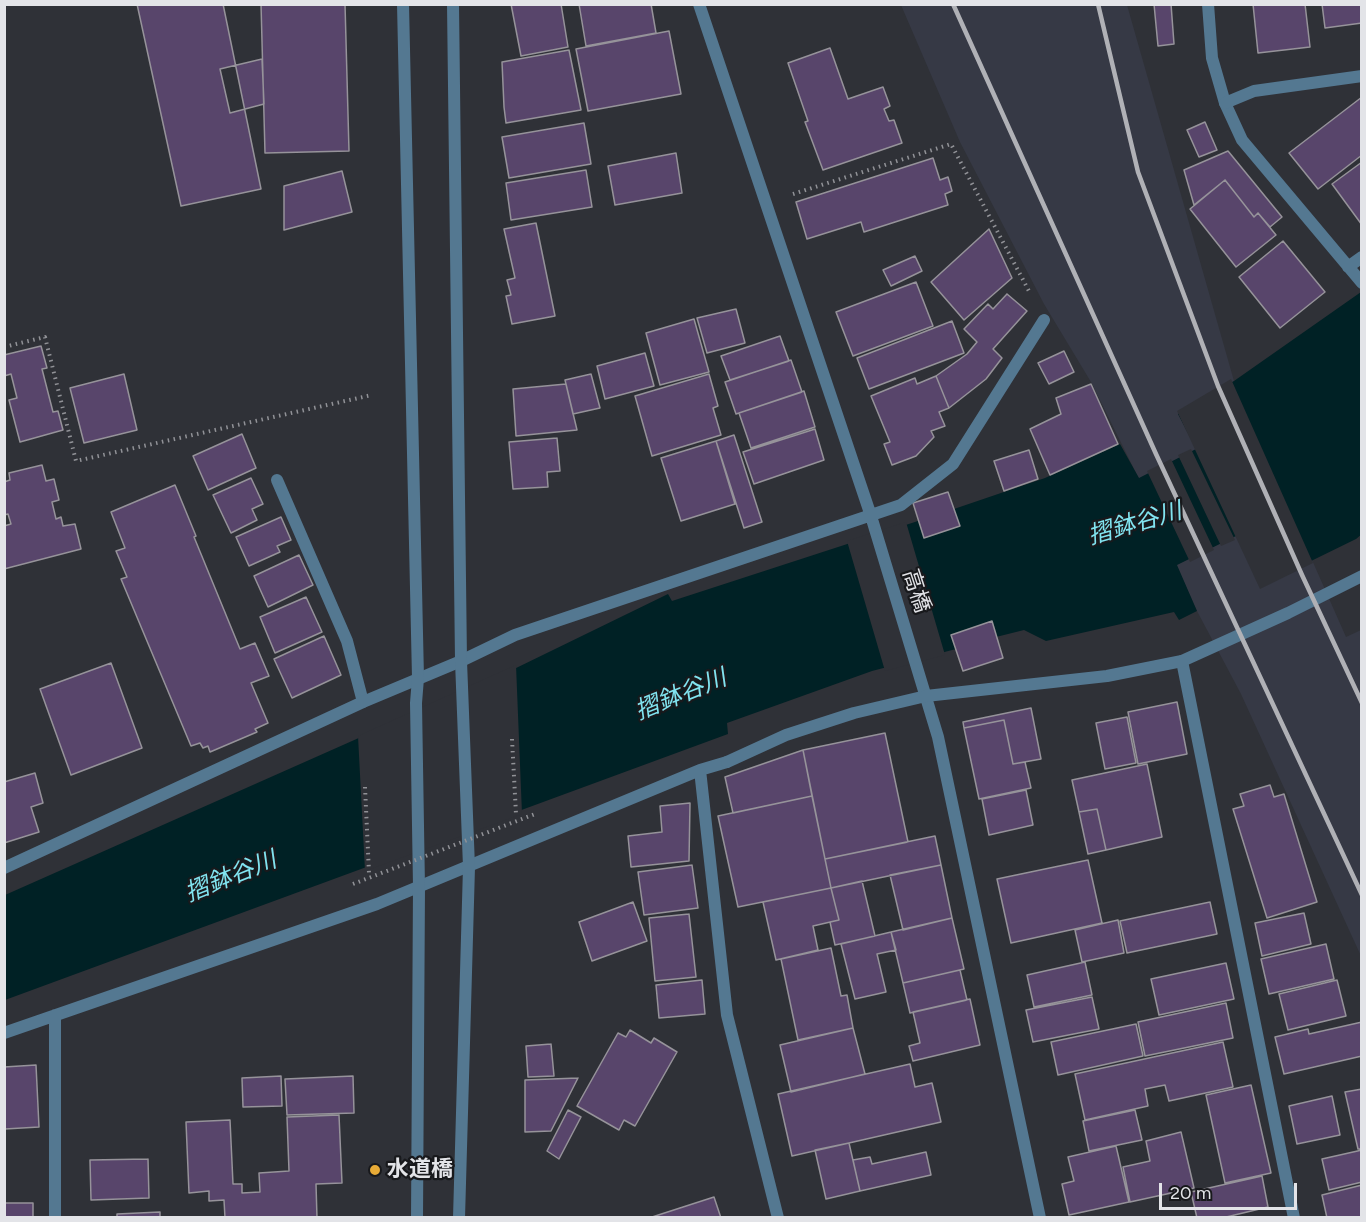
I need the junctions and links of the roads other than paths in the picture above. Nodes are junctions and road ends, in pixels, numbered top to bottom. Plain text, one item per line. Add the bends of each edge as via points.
1 (403, 4) edge
2 (453, 4) edge
3 (699, 4) edge
4 (1208, 4) edge
5 (1362, 76) edge
6 (1225, 103) junction
7 (1362, 257) edge
8 (1348, 267) junction
9 (1362, 283) edge
10 (1044, 320) road end
11 (277, 480) dead end
12 (871, 516) junction
13 (1362, 576) edge
14 (461, 661) junction
15 (1182, 661) junction
16 (418, 678) junction
17 (926, 696) junction
18 (363, 702) junction
19 (700, 770) junction
20 (469, 867) junction
21 (4, 868) edge
22 (419, 886) junction
23 (55, 1015) junction
24 (4, 1033) edge
25 (55, 1218) edge
26 (417, 1218) edge
27 (459, 1218) edge
28 (778, 1218) edge
29 (1040, 1218) edge
30 (1294, 1218) edge

1 - 16 street
2 - 14 street
3 - 12 street, 高橋
4 - 6 street via 1212,58
5 - 6 street via 1254,91
6 - 8 street via 1242,140
7 - 8 street
8 - 9 street
10 - 12 street via 953,464 901,505
11 - 18 street via 347,641
12 - 14 street via 515,635
12 - 17 street, 高橋
13 - 15 street
14 - 16 street
14 - 20 street
15 - 17 street via 1107,675
15 - 30 street
16 - 18 street
16 - 22 street
17 - 19 street via 786,735
17 - 29 street, 高橋
18 - 21 street
19 - 20 street
19 - 28 street via 728,1015
20 - 22 street
20 - 27 street
22 - 23 street
22 - 26 street
23 - 24 street
23 - 25 street

